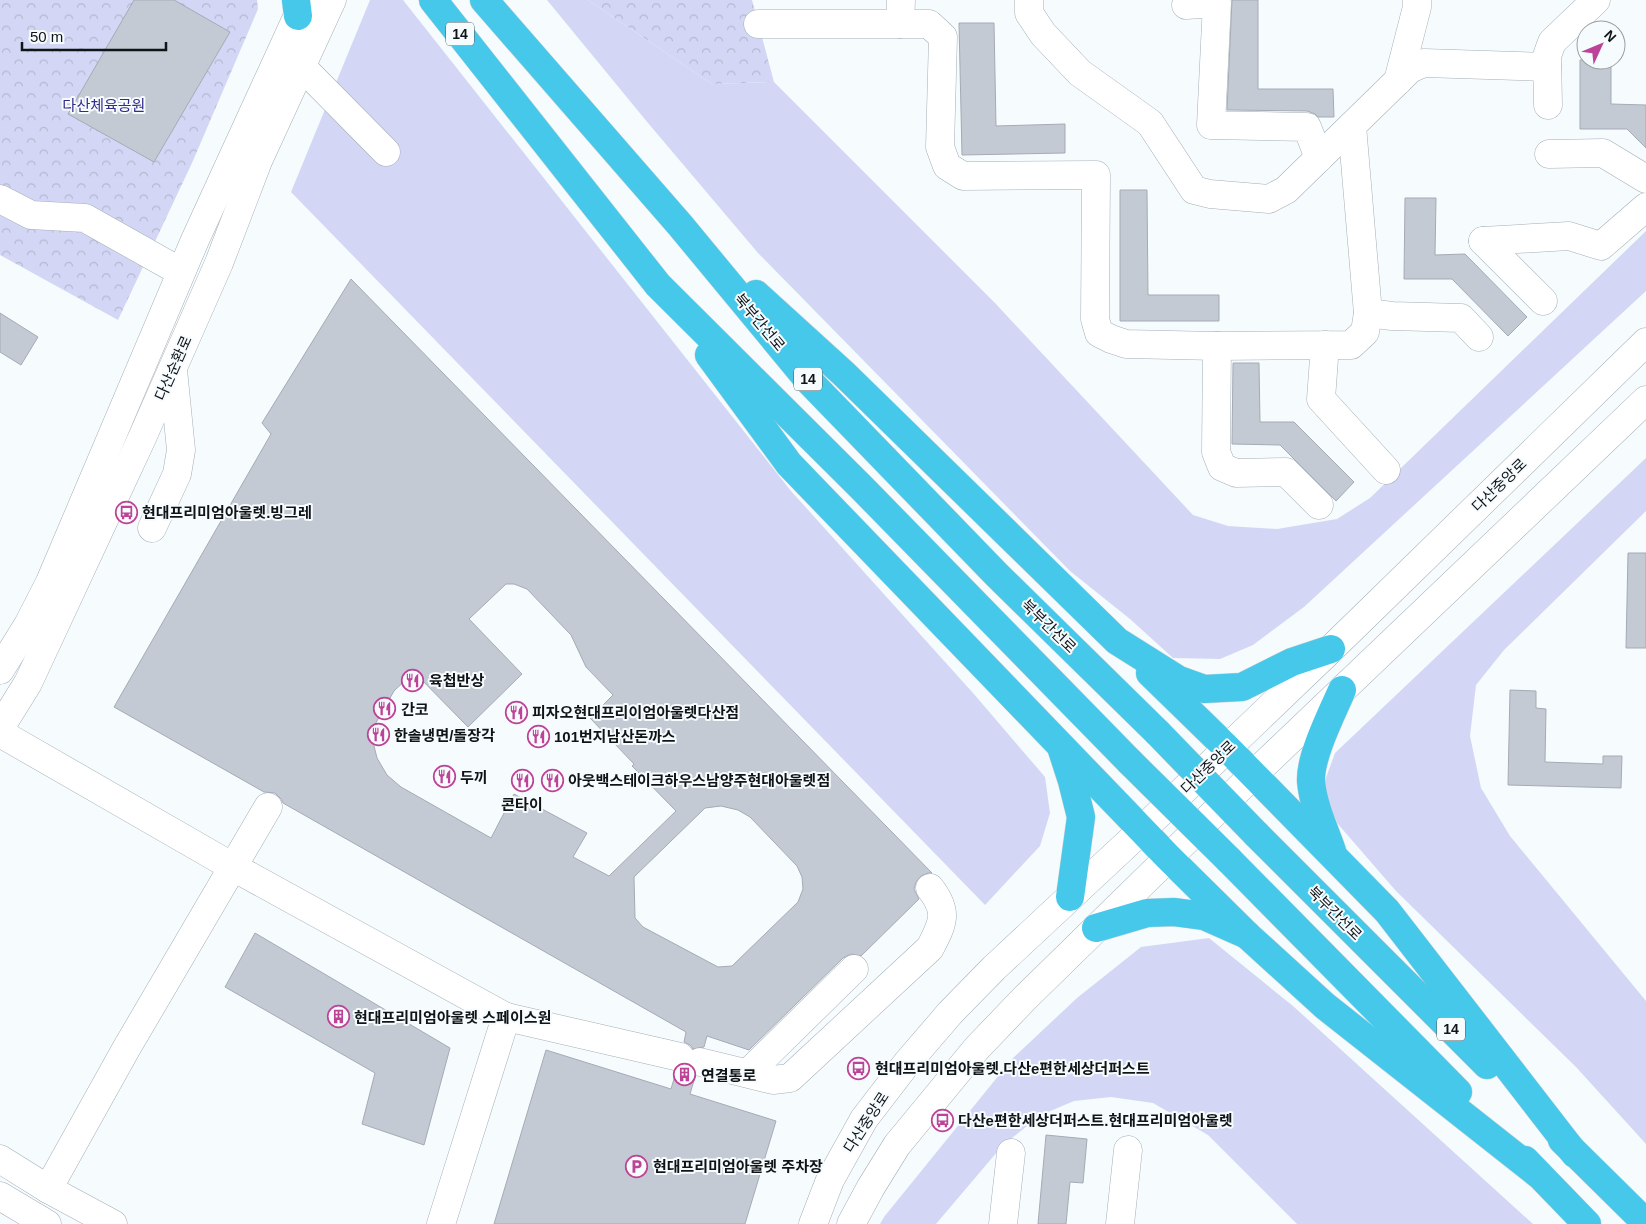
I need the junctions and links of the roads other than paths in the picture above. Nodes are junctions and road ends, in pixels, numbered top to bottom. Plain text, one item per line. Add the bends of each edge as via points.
1 (332, 0) edge
2 (433, 0) edge
3 (484, 0) edge
4 (1029, 0) edge
5 (1417, 0) edge
6 (1596, 0) edge
7 (300, 5) edge
8 (1186, 5) dead end
9 (900, 12) edge
10 (758, 24) dead end
11 (302, 67) junction
12 (1547, 67) junction
13 (1398, 81) junction
14 (1548, 105) dead end
15 (1352, 126) junction
16 (386, 152) dead end
17 (1549, 154) dead end
18 (1319, 158) junction
19 (1646, 179) edge
20 (0, 199) edge
21 (1646, 207) edge
22 (680, 225) junction
23 (181, 272) junction
24 (658, 285) junction
25 (1543, 302) dead end
26 (1368, 313) junction
27 (1479, 337) dead end
28 (1646, 342) edge
29 (1325, 345) junction
30 (1217, 346) junction
31 (173, 368) junction
32 (1646, 400) edge
33 (1386, 470) dead end
34 (1319, 505) dead end
35 (152, 528) dead end
36 (1117, 641) junction
37 (1331, 649) junction
38 (0, 670) edge
39 (1342, 690) junction
40 (0, 728) edge
41 (0, 733) edge
42 (1060, 744) junction
43 (1228, 749) junction
44 (1253, 775) junction
45 (268, 806) dead end
46 (1142, 830) junction
47 (1168, 858) junction
48 (1335, 859) junction
49 (232, 867) junction
50 (930, 888) dead end
51 (1070, 897) junction
52 (1096, 928) junction
53 (1247, 935) junction
54 (854, 969) dead end
55 (506, 1017) junction
56 (748, 1073) junction
57 (1128, 1150) dead end
58 (1011, 1153) dead end
59 (1575, 1154) junction
60 (0, 1159) edge
61 (1538, 1174) junction
62 (48, 1188) junction
63 (0, 1196) edge
64 (32, 1220) edge
65 (1646, 1223) edge
66 (113, 1224) edge
67 (441, 1224) edge
68 (813, 1224) edge
69 (851, 1224) edge
70 (1003, 1224) edge
71 (1120, 1224) edge
72 (1587, 1224) edge

1 - 11 street, 다산순환로
2 - 24 highway, 14
3 - 22 highway, 북부간선로 / 14
4 - 18 street via 1029,13 1043,34 1080,73 1150,123 1194,190 1269,199 1286,190
5 - 13 street
6 - 12 street via 1552,42
7 - 23 street, 다산순환로
8 - 18 street via 1216,3 1211,125 1307,127
9 - 10 street
9 - 30 street via 929,24 943,37 940,147 946,166 963,176 1096,175 1094,319 1099,333 1126,344
11 - 16 street
11 - 31 street, 다산순환로 via 258,162
12 - 13 street via 1424,64 1410,69
12 - 14 street
13 - 15 street
15 - 18 street
15 - 26 street
17 - 19 street via 1603,153
20 - 23 street via 31,216 85,218
21 - 25 street via 1601,246 1568,236 1483,241
22 - 36 highway via 844,374
22 - 59 highway, 북부간선로 / 14, bridge via 809,380 997,575
23 - 38 street, 다산순환로 via 50,582
24 - 42 highway via 789,464
24 - 61 highway, 14, bridge
26 - 27 street via 1460,318
26 - 29 street via 1365,332 1351,345
28 - 37 street, 다산중앙로
29 - 30 street
29 - 33 street via 1321,398
30 - 34 street via 1216,452 1222,467 1236,472 1286,472
31 - 35 street via 181,450 177,474
31 - 40 street, 다산순환로 via 28,683
32 - 39 street
36 - 37 highway via 1179,680 1204,690 1242,687 1292,662
36 - 43 highway
37 - 43 street, 다산중앙로
39 - 44 street
39 - 48 highway via 1317,747 1311,779 1316,808
41 - 49 street
42 - 46 highway
42 - 51 highway via 1081,817
43 - 44 highway
43 - 46 street, 다산중앙로
44 - 47 street
44 - 48 highway
45 - 49 street
46 - 47 highway
46 - 51 street, 다산중앙로
47 - 52 street
47 - 53 highway
48 - 59 highway via 1387,911
49 - 55 street
49 - 62 street
50 - 56 street via 942,909 941,927 930,948 790,1078 774,1080
51 - 68 street, 다산중앙로 via 994,968 907,1063 864,1119 830,1180
52 - 53 highway via 1147,913 1174,912 1204,916
52 - 69 street via 977,1048 930,1104 897,1145
53 - 61 highway via 1326,1006
54 - 56 street
55 - 56 street
55 - 67 street
57 - 71 street
58 - 70 street
59 - 65 highway, 북부간선로 / 14
60 - 62 street
61 - 72 highway, 14
62 - 66 street
63 - 64 street

